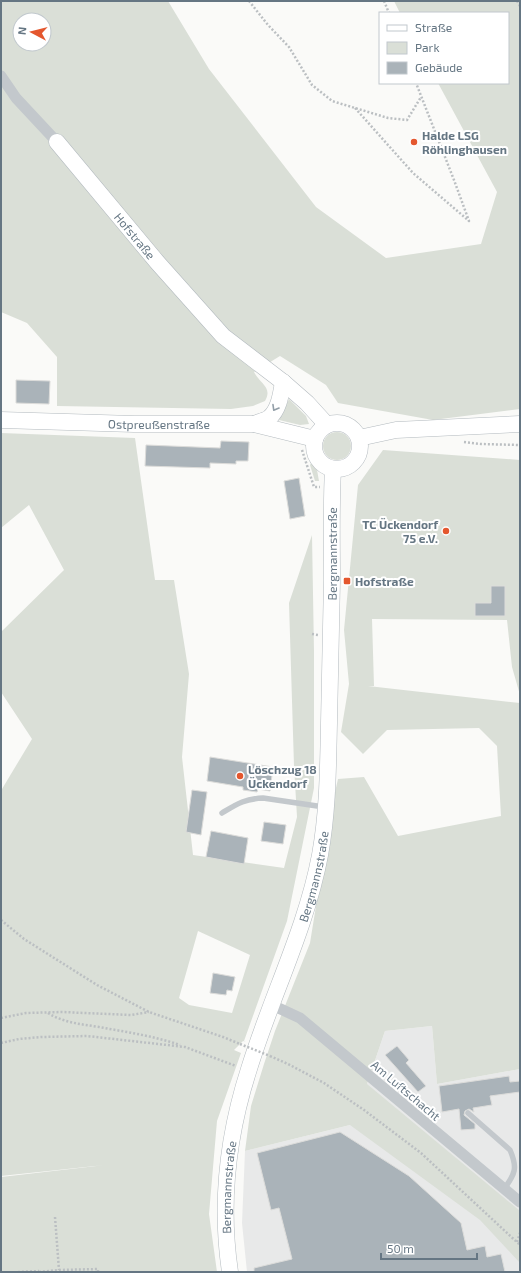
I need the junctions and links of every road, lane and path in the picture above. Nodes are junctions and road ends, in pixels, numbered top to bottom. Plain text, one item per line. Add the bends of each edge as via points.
1 (249, 1) edge
2 (384, 1) edge
3 (517, 1) edge
4 (520, 6) edge
5 (389, 12) edge
6 (1, 76) edge
7 (416, 84) edge
8 (421, 96) junction
9 (355, 108) junction
10 (57, 142) joint
11 (283, 382) junction
12 (1, 420) edge
13 (254, 424) junction
14 (520, 424) edge
15 (327, 425) junction
16 (298, 434) junction
17 (359, 438) junction
18 (315, 439) junction
19 (333, 469) junction
20 (314, 487) dead end
21 (326, 807) junction
22 (222, 814) dead end
23 (1, 920) edge
24 (272, 1005) junction
25 (150, 1012) junction
26 (48, 1013) junction
27 (1, 1018) edge
28 (1, 1043) edge
29 (185, 1047) junction
30 (248, 1069) junction
31 (468, 1113) dead end
32 (504, 1189) junction
33 (520, 1202) edge
34 (55, 1218) dead end
35 (520, 1233) edge
36 (517, 1242) junction
37 (520, 1245) edge
38 (59, 1270) junction
39 (18, 1272) edge
40 (39, 1272) edge
41 (98, 1272) edge
42 (230, 1272) edge

1 - 9 path via 289,47 312,85 332,101
2 - 5 path
3 - 4 path
6 - 10 street, Hofstraße via 16,98
7 - 8 path
8 - 9 path via 407,120 388,118
8 - 9 path via 469,221 413,173
10 - 11 street, Hofstraße via 157,262 223,336
11 -> 13 street via 281,398 270,417
11 - 15 street, Hofstraße
12 - 13 street, Ostpreußenstraße
13 - 16 street, Ostpreußenstraße
14 - 17 street via 396,430
15 - 17 street via 342,423 355,431
15 - 18 street
16 - 18 street, Ostpreußenstraße
16 - 20 path
17 - 19 street via 360,452 353,464
18 - 19 street via 314,446 320,461
19 - 21 street, Bergmannstraße
21 - 22 lane via 254,798 242,801
21 - 24 street, Bergmannstraße via 320,855 304,917
23 - 25 path via 24,939 97,985
24 - 30 street, Bergmannstraße
24 - 32 street, Am Luftschacht via 300,1018
25 - 26 path via 131,1015
25 - 36 path, bridge via 270,1056 324,1083 421,1153
26 - 27 path via 26,1013
26 - 29 path via 64,1021 146,1035
28 - 29 path via 41,1037 87,1036
29 - 30 path
30 - 42 street, Bergmannstraße via 236,1116 228,1167 226,1200
31 - 32 lane via 510,1150 514,1173
32 - 33 street, Am Luftschacht
34 - 38 path
35 - 36 path
36 - 37 path
38 - 40 path
38 - 41 path
39 - 40 path

